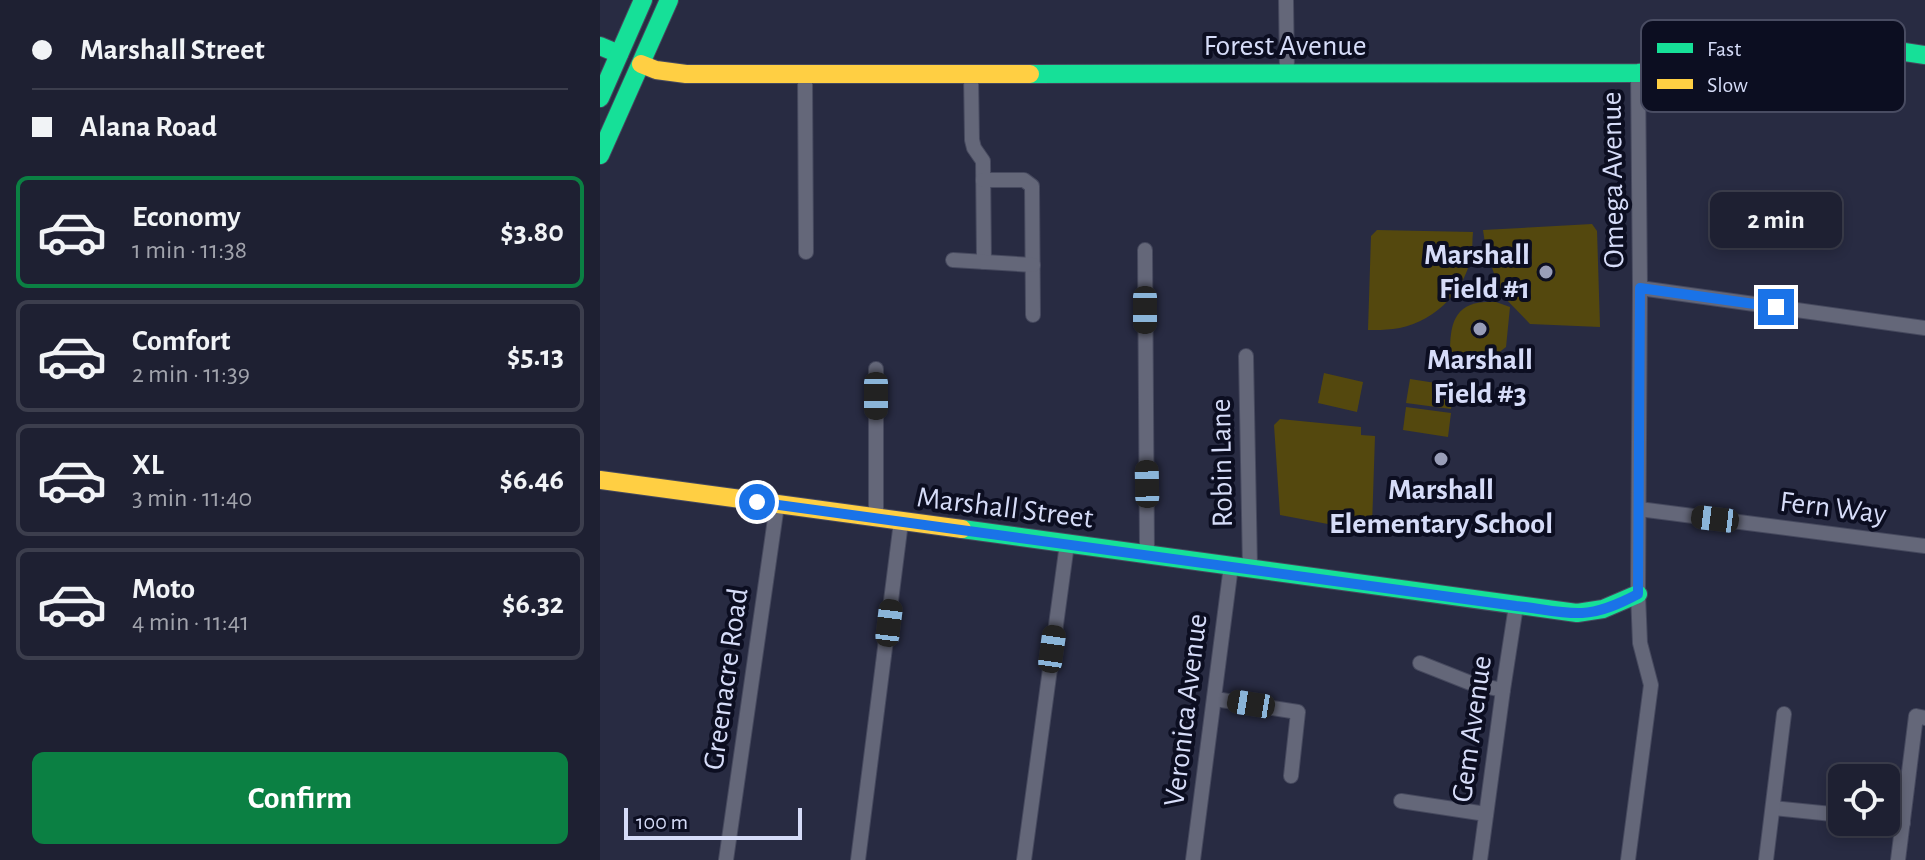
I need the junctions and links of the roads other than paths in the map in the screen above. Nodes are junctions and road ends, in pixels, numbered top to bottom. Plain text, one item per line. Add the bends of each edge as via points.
1 (643, 0) edge
2 (653, 0) edge
3 (669, 0) edge
4 (1286, 0) edge
5 (600, 46) edge
6 (1905, 52) edge
7 (619, 54) junction
8 (1925, 55) edge
9 (641, 64) junction
10 (605, 71) edge
11 (1287, 73) junction
12 (1638, 73) junction
13 (1641, 73) edge
14 (805, 75) junction
15 (971, 75) junction
16 (600, 98) edge
17 (600, 130) edge
18 (600, 155) edge
19 (983, 180) junction
20 (1145, 250) dead end
21 (806, 252) dead end
22 (953, 260) dead end
23 (984, 262) junction
24 (1033, 265) junction
25 (1640, 288) junction
26 (1033, 315) dead end
27 (1925, 328) edge
28 (1246, 356) dead end
29 (876, 369) dead end
30 (600, 480) edge
31 (777, 505) junction
32 (1639, 509) junction
33 (876, 518) junction
34 (901, 522) junction
35 (1067, 544) junction
36 (1925, 546) edge
37 (1147, 554) junction
38 (1240, 567) junction
39 (1638, 594) junction
40 (1516, 606) junction
41 (1420, 663) dead end
42 (1503, 690) junction
43 (1215, 699) junction
44 (1784, 714) dead end
45 (1921, 717) edge
46 (1291, 776) dead end
47 (1401, 801) dead end
48 (1773, 808) junction
49 (1486, 814) junction
50 (1828, 814) edge
51 (1900, 823) edge
52 (1903, 823) junction
53 (726, 860) edge
54 (858, 860) edge
55 (1024, 860) edge
56 (1193, 860) edge
57 (1480, 860) edge
58 (1628, 860) edge
59 (1766, 860) edge
60 (1898, 860) edge

1 - 7 street
2 - 9 street via 636,38
3 - 9 street
4 - 11 street
5 - 7 street
6 - 8 street, Forest Avenue
7 - 10 street
7 - 17 street via 623,69
9 - 14 street, Forest Avenue via 686,74
9 - 18 street
10 - 16 street
11 - 12 street, Forest Avenue
11 - 15 street, Forest Avenue
12 - 13 street, Forest Avenue
12 - 25 street, Omega Avenue
14 - 15 street, Forest Avenue
14 - 21 street
15 - 19 street via 972,140 983,161
19 - 23 street
19 - 24 street via 1031,184
20 - 37 street
22 - 23 street
23 - 24 street
24 - 26 street
25 - 27 street
25 - 32 street, Omega Avenue
28 - 38 street, Robin Lane
29 - 33 street
30 - 31 street, Marshall Street
31 - 33 street, Marshall Street
31 - 53 street, Greenacre Road
32 - 36 street, Fern Way
32 - 39 street, Omega Avenue
33 - 34 street, Marshall Street
34 - 35 street, Marshall Street
34 - 54 street
35 - 37 street, Marshall Street
35 - 55 street
37 - 38 street, Marshall Street
38 - 40 street, Marshall Street
38 - 43 street, Veronica Avenue
39 - 40 street, Marshall Street via 1583,613
39 - 58 street, Omega Avenue via 1640,643 1651,685
40 - 42 street, Gem Avenue
41 - 42 street
42 - 49 street, Gem Avenue
43 - 46 street via 1298,712
43 - 56 street, Veronica Avenue
44 - 48 street
45 - 52 street
47 - 49 street
48 - 50 street
48 - 59 street
49 - 57 street, Gem Avenue
51 - 52 street
52 - 60 street

